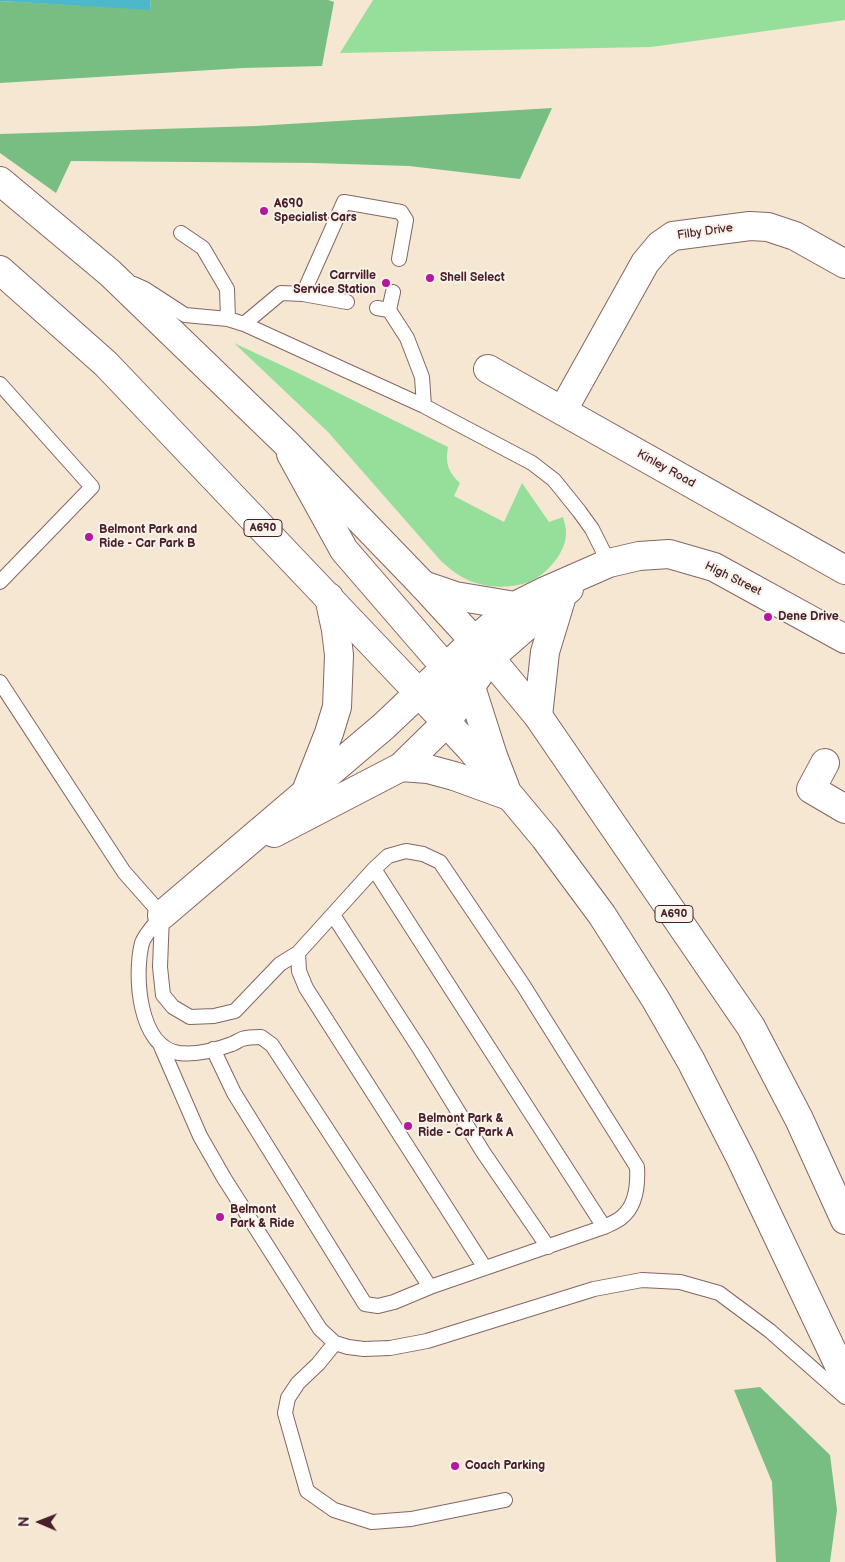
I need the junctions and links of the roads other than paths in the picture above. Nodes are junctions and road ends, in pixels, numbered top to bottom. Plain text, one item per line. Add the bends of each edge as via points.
1 (0, 180) edge
2 (181, 233) dead end
3 (399, 259) dead end
4 (845, 264) edge
5 (0, 270) edge
6 (110, 273) junction
7 (392, 292) dead end
8 (303, 294) junction
9 (347, 302) dead end
10 (228, 319) junction
11 (244, 324) junction
12 (488, 369) dead end
13 (0, 384) edge
14 (424, 406) junction
15 (563, 410) junction
16 (285, 442) junction
17 (597, 569) junction
18 (845, 570) edge
19 (0, 582) edge
20 (424, 585) junction
21 (562, 596) junction
22 (328, 597) junction
23 (515, 606) junction
24 (845, 639) edge
25 (482, 649) junction
26 (446, 668) junction
27 (0, 682) edge
28 (471, 687) junction
29 (419, 693) junction
30 (538, 716) junction
31 (446, 723) junction
32 (825, 763) dead end
33 (401, 767) junction
34 (305, 793) junction
35 (509, 796) junction
36 (845, 809) edge
37 (243, 846) junction
38 (374, 869) junction
39 (162, 915) junction
40 (332, 915) junction
41 (298, 953) junction
42 (160, 1044) junction
43 (213, 1049) junction
44 (845, 1220) edge
45 (604, 1227) junction
46 (548, 1247) junction
47 (485, 1268) junction
48 (430, 1287) junction
49 (335, 1343) junction
50 (845, 1378) edge
51 (845, 1397) edge
52 (505, 1500) dead end

1 - 6 main road, A690
2 - 10 lane via 202,248 228,290
3 - 8 lane via 406,220 401,212 344,202
4 - 15 main road, Filby Drive via 795,236 768,227 750,226 673,236 660,244 645,263
5 - 22 main road, A690 via 106,364
6 - 10 lane via 145,289 185,315
6 - 16 main road, A690
7 - 14 lane via 383,309 407,338 422,377
8 - 9 lane
8 - 11 lane via 281,293
10 - 11 lane
11 - 14 lane
12 - 15 main road, Kinley Road
13 - 19 lane via 92,487
14 - 17 lane via 532,464 554,480 592,529
15 - 18 main road, Kinley Road
16 - 20 main road, A690
16 - 26 main road via 344,550
17 - 21 main road
17 - 23 main road, High Street
17 - 24 main road, High Street via 639,556 669,554 714,567
20 - 23 main road via 455,596
20 - 25 main road, A690
21 - 25 main road
21 - 30 main road via 545,652
22 - 29 main road, A690
22 - 34 main road via 339,655 337,707
23 - 25 main road, High Street
25 - 26 main road
25 - 28 main road
25 - 30 main road, A690
26 - 29 main road
26 - 31 main road via 449,692
27 - 39 lane via 124,872
28 - 31 main road
28 - 35 main road
29 - 31 main road, A690
29 - 34 main road
30 - 44 main road, A690 via 751,1027 799,1119
31 - 33 main road
31 - 35 main road, A690
32 - 36 main road via 811,789
33 - 35 main road via 428,769
33 - 37 main road via 291,825
34 - 37 main road
35 - 50 main road, A690 via 545,838 602,915 656,1000 737,1152
37 - 39 main road
38 - 40 lane
38 - 45 lane
38 - 45 lane via 388,856 406,851 440,862 523,986 637,1168 638,1185 632,1203 623,1217
39 - 41 lane via 160,967 163,995 173,1008 190,1017 235,1011 280,964
39 - 42 lane via 143,941 139,970 145,1019
40 - 41 lane
40 - 46 lane
41 - 47 lane via 298,971 306,988
42 - 43 lane via 177,1053 194,1054
42 - 49 lane via 200,1136 224,1178 320,1329
43 - 48 lane via 261,1037 272,1045
43 - 48 lane via 234,1093 365,1304 378,1306 394,1302
45 - 46 lane
46 - 47 lane
47 - 48 lane
49 - 51 lane via 364,1349 390,1348 427,1341 594,1290 642,1280 680,1282 719,1293 770,1331
49 - 52 lane via 298,1383 286,1406 285,1413 307,1491 334,1510 372,1522 412,1520

